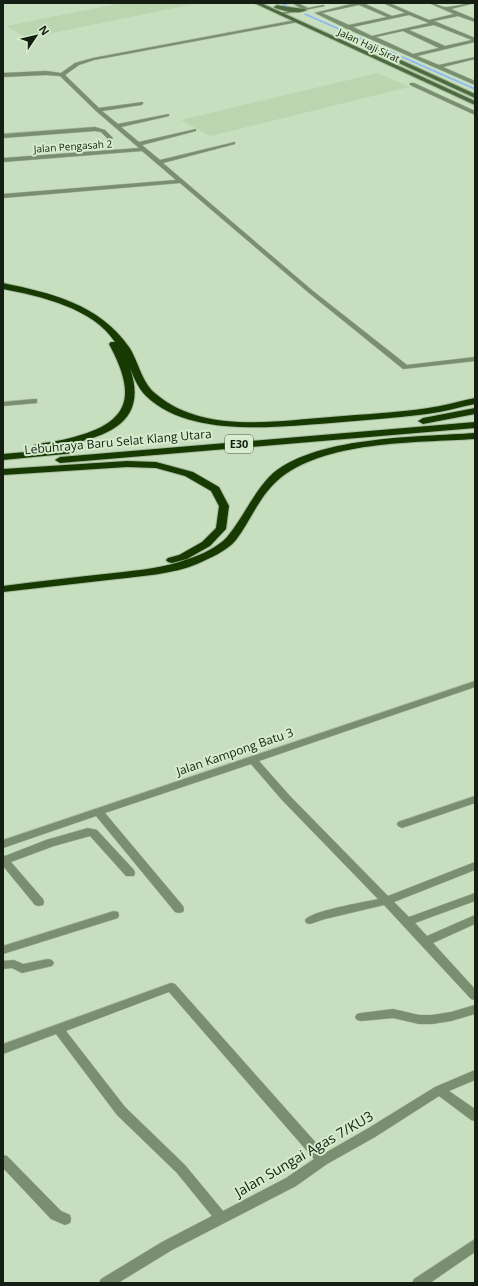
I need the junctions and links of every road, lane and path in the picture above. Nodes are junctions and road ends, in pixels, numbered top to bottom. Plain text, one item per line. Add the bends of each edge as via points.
1 (257, 3) edge
2 (267, 3) edge
3 (294, 3) edge
4 (337, 3) edge
5 (360, 3) edge
6 (385, 3) edge
7 (431, 3) edge
8 (473, 3) edge
9 (306, 9) junction
10 (446, 9) junction
11 (323, 11) junction
12 (288, 13) junction
13 (410, 13) junction
14 (281, 14) junction
15 (459, 14) junction
16 (392, 17) junction
17 (296, 21) junction
18 (429, 21) junction
19 (475, 21) edge
20 (434, 23) junction
21 (356, 25) junction
22 (321, 27) junction
23 (347, 27) junction
24 (404, 30) junction
25 (372, 37) junction
26 (475, 41) edge
27 (444, 48) junction
28 (387, 55) junction
29 (412, 55) junction
30 (377, 58) junction
31 (474, 59) edge
32 (438, 67) junction
33 (3, 75) edge
34 (62, 75) junction
35 (425, 81) junction
36 (447, 82) junction
37 (475, 83) edge
38 (442, 89) junction
39 (475, 96) edge
40 (473, 102) edge
41 (141, 103) dead end
42 (458, 105) junction
43 (98, 110) junction
44 (475, 112) edge
45 (167, 115) dead end
46 (118, 126) junction
47 (194, 130) dead end
48 (3, 136) edge
49 (109, 139) dead end
50 (233, 143) dead end
51 (139, 144) junction
52 (144, 149) junction
53 (3, 160) edge
54 (159, 162) junction
55 (182, 181) junction
56 (3, 196) edge
57 (3, 286) edge
58 (3, 291) edge
59 (475, 360) edge
60 (34, 401) dead end
61 (475, 401) edge
62 (3, 404) edge
63 (475, 411) edge
64 (475, 417) edge
65 (423, 421) junction
66 (475, 425) edge
67 (475, 436) edge
68 (3, 451) edge
69 (3, 457) edge
70 (3, 465) edge
71 (3, 472) edge
72 (3, 583) edge
73 (3, 589) edge
74 (475, 684) edge
75 (252, 759) junction
76 (475, 799) edge
77 (97, 811) junction
78 (402, 824) dead end
79 (3, 844) edge
80 (3, 860) edge
81 (475, 866) edge
82 (130, 873) dead end
83 (475, 897) edge
84 (386, 901) junction
85 (39, 902) dead end
86 (179, 909) dead end
87 (114, 915) dead end
88 (310, 920) dead end
89 (475, 920) edge
90 (407, 922) junction
91 (425, 942) junction
92 (3, 950) edge
93 (48, 963) dead end
94 (3, 965) edge
95 (475, 996) edge
96 (475, 1009) edge
97 (361, 1016) dead end
98 (58, 1029) junction
99 (3, 1049) edge
100 (475, 1075) edge
101 (439, 1090) junction
102 (475, 1116) edge
103 (3, 1160) edge
104 (323, 1160) junction
105 (221, 1218) junction
106 (65, 1219) dead end
107 (475, 1245) edge
108 (106, 1283) edge
109 (419, 1283) edge

1 - 14 main road, Jalan Haji Sirat
2 - 9 main road via 288,10
2 - 12 main road, Jalan Haji Sirat
3 - 9 street
4 - 9 street
5 - 11 street
5 - 16 street
6 - 13 street
7 - 10 street
8 - 10 street
9 - 12 street
9 - 22 main road via 299,14 300,16
10 - 15 street
11 - 21 street
11 - 23 street via 317,13
12 - 14 street
12 - 22 main road, Jalan Haji Sirat
13 - 16 street
13 - 18 street
14 - 17 main road, Jalan Haji Sirat
15 - 18 street
15 - 19 street
16 - 21 street
17 - 30 main road, Jalan Haji Sirat
17 - 34 street via 93,59 78,64
18 - 20 street
20 - 24 street
20 - 26 street
21 - 23 street
22 - 28 main road, Jalan Haji Sirat
23 - 25 street
24 - 25 street
24 - 27 street
25 - 29 street
26 - 27 street
27 - 29 street
28 - 30 main road via 403,65 397,66
28 - 36 main road, Jalan Haji Sirat
29 - 32 street
30 - 35 main road, Jalan Haji Sirat
31 - 32 street
32 - 37 street
33 - 34 street
34 - 43 street
35 - 38 main road, Jalan Haji Sirat
35 - 42 street via 412,84
36 - 38 main road via 423,77
36 - 39 main road, Jalan Haji Sirat
38 - 40 main road, Jalan Haji Sirat
40 - 42 street
41 - 43 street
42 - 44 street
43 - 46 street
45 - 46 street
46 - 51 street
47 - 51 street
48 - 49 street via 95,129 103,131
50 - 54 street
51 - 52 street
52 - 53 street, Jalan Pengasah 2
52 - 54 street
54 - 55 street
55 - 56 street
55 - 59 street via 311,292 406,367
57 - 61 highway via 55,299 101,322 122,342 145,390 171,409 203,419 256,426 429,411
58 - 68 highway via 50,302 94,324 105,333 120,356 131,394 130,405 122,418 109,427 71,441
60 - 62 street
63 - 65 highway
64 - 65 highway, Lebuhraya Baru Selat Klang Utara / E30
65 - 69 highway, Lebuhraya Baru Selat Klang Utara / E30
66 - 70 highway, Lebuhraya Baru Selat Klang Utara / E30
67 - 73 highway via 365,444 324,452 295,464 273,479 231,539 220,548 192,562 156,571
71 - 72 highway via 127,464 156,465 189,474 215,489 224,506 221,529 206,544 183,557 143,567
74 - 75 street, Jalan Kampong Batu 3
75 - 77 street, Jalan Kampong Batu 3
75 - 84 street via 286,798
76 - 78 street
77 - 79 street, Jalan Kampong Batu 3
77 - 86 street
80 - 82 street via 88,832 93,833
80 - 85 street
81 - 84 street
83 - 90 street
84 - 88 street
84 - 90 street
87 - 92 street
89 - 91 street
90 - 91 street
91 - 95 street
93 - 94 street via 22,969 14,964
96 - 97 street via 457,1016 426,1020 398,1014
98 - 99 street
98 - 104 street via 171,987
98 - 105 street via 121,1111 181,1169
100 - 101 street, Jalan Sungai Agas 7/KU3
101 - 102 street
101 - 104 street, Jalan Sungai Agas 7/KU3
103 - 106 street via 56,1215
104 - 105 street, Jalan Sungai Agas 7/KU3 via 286,1185
105 - 108 street, Jalan Sungai Agas 7/KU3 via 167,1246
107 - 109 street

